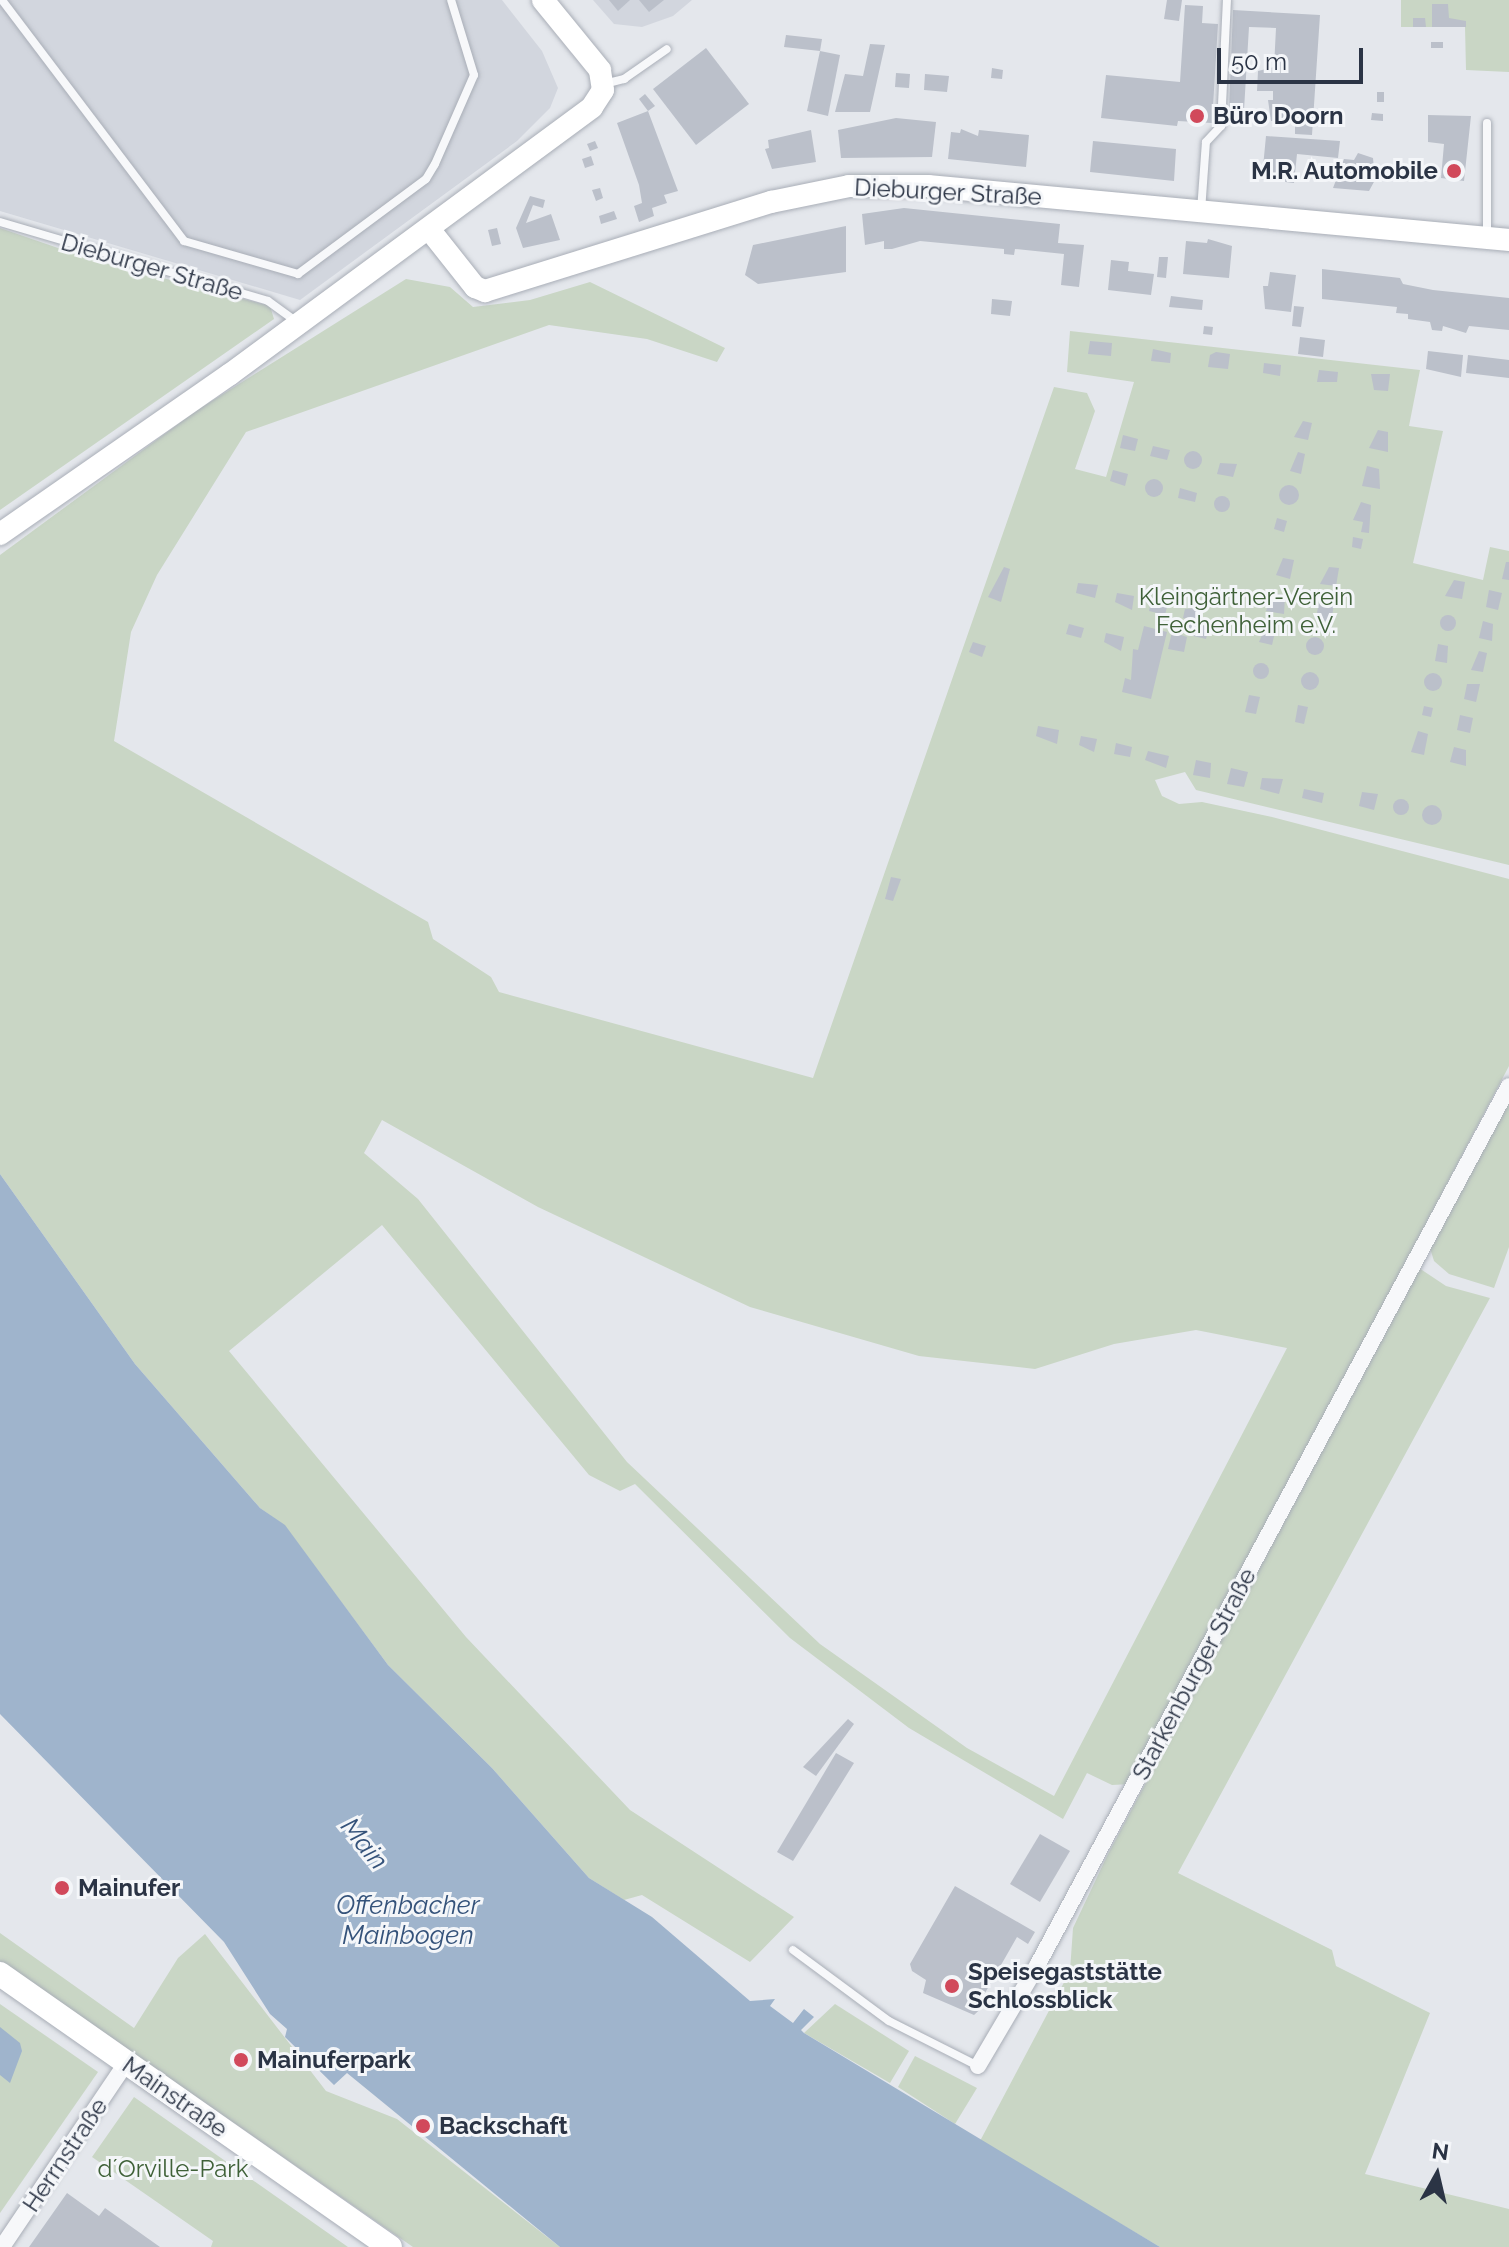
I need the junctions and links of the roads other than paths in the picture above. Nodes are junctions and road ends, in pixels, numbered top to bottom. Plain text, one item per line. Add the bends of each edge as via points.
1 (2, 0) edge
2 (451, 0) edge
3 (543, 0) edge
4 (1227, 0) edge
5 (667, 49) dead end
6 (603, 84) junction
7 (1487, 123) dead end
8 (1201, 211) junction
9 (0, 222) edge
10 (429, 229) junction
11 (1498, 239) edge
12 (298, 324) junction
13 (0, 534) edge
14 (1509, 1086) edge
15 (793, 1950) dead end
16 (0, 1974) edge
17 (126, 2063) junction
18 (978, 2066) joint
19 (2, 2247) edge
20 (390, 2247) edge

1 - 2 lane via 184,241 298,274 426,179 435,164 474,75
3 - 6 street via 596,63
4 - 8 lane via 1221,126 1206,142
5 - 6 lane via 624,79
6 - 10 street via 592,107
7 - 11 lane
8 - 10 street, Dieburger Straße via 928,186 849,186 771,202 485,291 475,287
8 - 11 street, Dieburger Straße
9 - 12 lane, Dieburger Straße via 268,301
10 - 12 street
12 - 13 street
14 - 18 street, Starkenburger Straße via 1052,1938
15 - 18 lane, Starkenburger Straße via 889,2021
16 - 17 main road, Mainstraße
17 - 19 street, Herrnstraße
17 - 20 main road, Mainstraße

